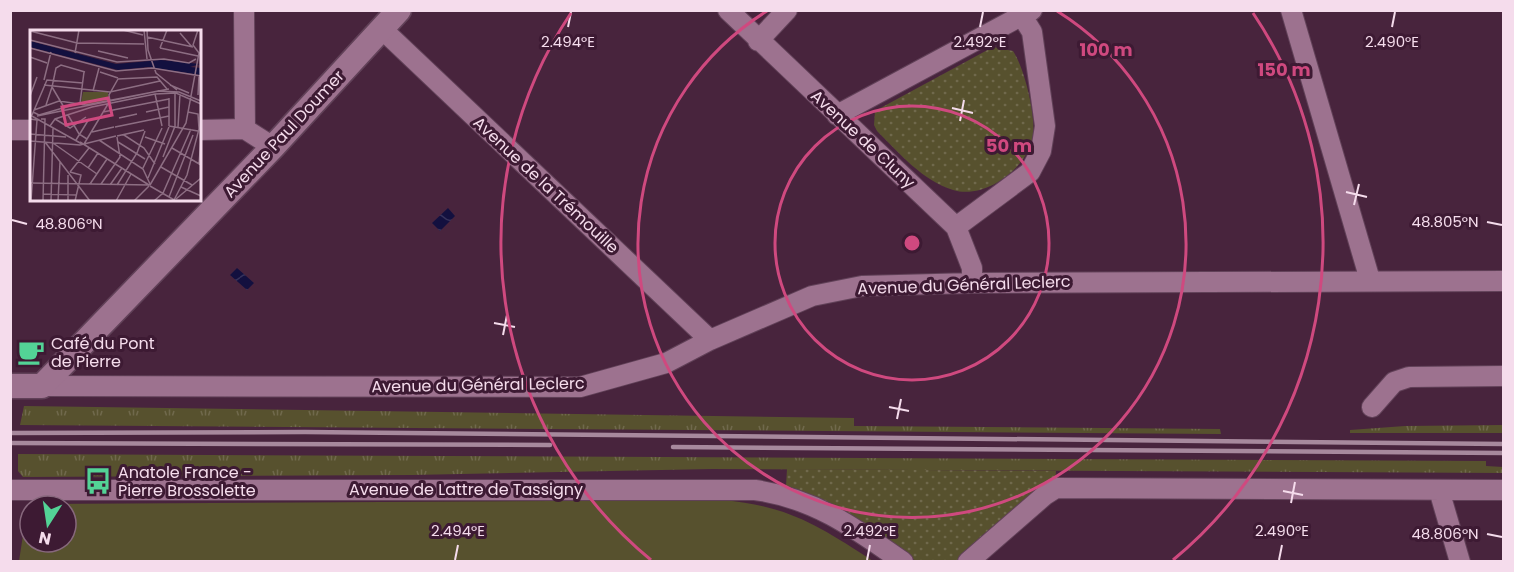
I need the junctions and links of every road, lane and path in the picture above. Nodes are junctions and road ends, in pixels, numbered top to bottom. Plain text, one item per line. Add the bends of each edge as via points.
1 (244, 10) edge
2 (399, 10) edge
3 (728, 10) edge
4 (787, 10) edge
5 (1291, 10) edge
6 (1027, 13) edge
7 (382, 29) junction
8 (759, 41) junction
9 (837, 115) junction
10 (245, 129) junction
11 (10, 130) edge
12 (30, 130) edge
13 (201, 130) edge
14 (273, 147) junction
15 (956, 227) junction
16 (1370, 280) junction
17 (1503, 281) edge
18 (972, 283) junction
19 (710, 340) junction
20 (1503, 376) edge
21 (10, 386) edge
22 (42, 386) junction
23 (1372, 407) dead end
24 (10, 490) edge
25 (1439, 490) junction
26 (1503, 490) edge
27 (903, 561) edge
28 (968, 561) edge
29 (1460, 561) edge

1 - 10 street
2 - 7 street, Avenue Paul Doumer
3 - 8 street, Avenue de Cluny
4 - 8 street
5 - 16 street
6 - 9 street
6 - 15 street via 1044,114 1041,151 1030,172
7 - 14 street, Avenue Paul Doumer
7 - 19 street, Avenue de la Trémouille
8 - 9 street, Avenue de Cluny
9 - 15 street, Avenue de Cluny
10 - 13 street
10 - 14 street
11 - 12 street
14 - 22 street, Avenue Paul Doumer
15 - 18 street, Avenue de Cluny via 972,268
16 - 17 street, Avenue du Général Leclerc
16 - 18 street, Avenue du Général Leclerc
18 - 19 street, Avenue du Général Leclerc via 862,286 812,296
19 - 22 street, Avenue du Général Leclerc via 666,363 580,387
20 - 23 street via 1409,377 1394,382
21 - 22 street, Avenue du Général Leclerc
24 - 27 street, Avenue de Lattre de Tassigny via 755,490 806,502
25 - 26 street
25 - 28 street via 1056,488
25 - 29 street

